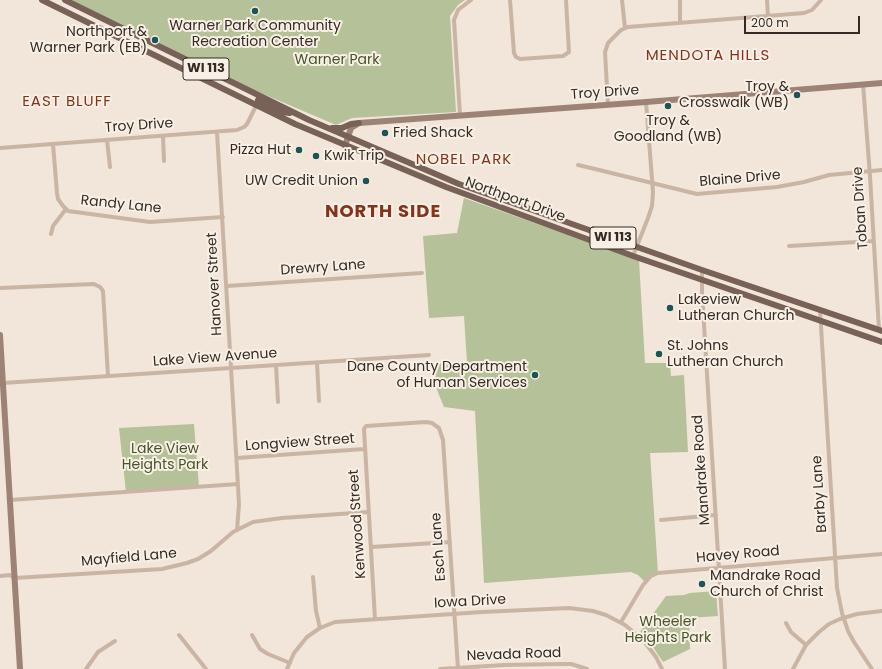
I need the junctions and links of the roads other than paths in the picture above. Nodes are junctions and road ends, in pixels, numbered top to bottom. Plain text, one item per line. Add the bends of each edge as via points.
1 (42, 0) edge
2 (65, 0) edge
3 (471, 0) edge
4 (510, 0) edge
5 (566, 0) edge
6 (622, 0) edge
7 (680, 0) edge
8 (767, 0) edge
9 (821, 0) edge
10 (768, 16) junction
11 (680, 23) junction
12 (625, 28) junction
13 (882, 82) edge
14 (863, 84) junction
15 (258, 101) junction
16 (646, 102) junction
17 (608, 105) junction
18 (460, 115) junction
19 (309, 120) junction
20 (359, 123) junction
21 (217, 132) junction
22 (163, 136) junction
23 (347, 137) junction
24 (107, 140) junction
25 (53, 144) junction
26 (345, 146) junction
27 (0, 148) edge
28 (164, 162) dead end
29 (578, 165) dead end
30 (110, 166) dead end
31 (400, 168) junction
32 (882, 170) edge
33 (870, 172) junction
34 (447, 179) junction
35 (653, 184) junction
36 (66, 209) junction
37 (223, 217) junction
38 (51, 234) dead end
39 (874, 241) junction
40 (790, 246) dead end
41 (637, 247) junction
42 (633, 256) junction
43 (702, 270) junction
44 (422, 273) dead end
45 (702, 281) junction
46 (226, 286) junction
47 (0, 288) edge
48 (820, 310) junction
49 (820, 321) junction
50 (880, 330) edge
51 (0, 335) edge
52 (882, 342) edge
53 (429, 355) dead end
54 (317, 363) junction
55 (276, 365) junction
56 (231, 368) junction
57 (108, 376) junction
58 (3, 383) junction
59 (319, 401) dead end
60 (278, 402) dead end
61 (436, 425) joint
62 (365, 427) joint
63 (364, 449) junction
64 (237, 458) junction
65 (238, 484) junction
66 (10, 500) junction
67 (368, 512) junction
68 (716, 515) junction
69 (661, 520) dead end
70 (237, 530) junction
71 (450, 542) junction
72 (370, 547) junction
73 (882, 554) edge
74 (835, 558) junction
75 (719, 568) junction
76 (0, 576) edge
77 (314, 577) dead end
78 (15, 578) junction
79 (882, 611) edge
80 (454, 614) junction
81 (843, 618) junction
82 (375, 619) junction
83 (621, 622) junction
84 (786, 623) dead end
85 (320, 628) junction
86 (252, 634) dead end
87 (179, 635) dead end
88 (115, 641) dead end
89 (806, 645) junction
90 (290, 663) junction
91 (458, 668) edge
92 (20, 669) edge
93 (86, 669) edge
94 (206, 669) edge
95 (287, 669) edge
96 (440, 669) edge
97 (587, 669) edge
98 (662, 669) edge
99 (725, 669) edge
100 (793, 669) edge
101 (872, 669) edge

1 - 15 main road, Northport Drive / WI 113
2 - 15 main road, Northport Drive / WI 113
3 - 18 street via 458,10 454,20
4 - 5 street via 514,53 519,59 563,56 569,52
6 - 12 street
7 - 11 street
8 - 10 street
9 - 10 street via 812,10 804,13
10 - 11 street
11 - 12 street
12 - 17 street via 614,36 605,52
13 - 14 street, Troy Drive
14 - 16 street, Troy Drive
14 - 33 street, Toban Drive
15 - 19 main road, Northport Drive / WI 113
15 - 21 street, Troy Drive via 244,127
15 - 26 main road, Northport Drive / WI 113 via 308,130
16 - 17 street, Troy Drive
16 - 35 street
17 - 18 street, Troy Drive
18 - 20 street, Troy Drive
19 - 20 main road via 338,129
19 - 23 main road, Northport Drive / WI 113
20 - 23 street via 352,126
21 - 22 street, Troy Drive
21 - 37 street, Hanover Street
22 - 24 street, Troy Drive
22 - 28 street
23 - 26 street
23 - 34 main road, Northport Drive / WI 113
24 - 25 street, Troy Drive
24 - 30 street
25 - 27 street, Troy Drive
25 - 36 street via 58,199
26 - 31 main road, Northport Drive / WI 113
29 - 35 street, Blaine Drive
31 - 34 main road via 442,181
31 - 42 main road, Northport Drive / WI 113
32 - 33 street, Blaine Drive
33 - 35 street, Blaine Drive via 829,175 777,187 707,194 692,194
33 - 39 street, Toban Drive
34 - 41 main road, Northport Drive / WI 113
35 - 41 street via 652,206
36 - 37 street, Randy Lane via 76,213 150,222
36 - 38 street via 53,226
37 - 46 street, Hanover Street
39 - 40 street
39 - 50 street, Toban Drive
41 - 42 street
41 - 43 main road, Northport Drive / WI 113
42 - 45 main road, Northport Drive / WI 113
43 - 45 street, Mandrake Road
43 - 48 main road, Northport Drive / WI 113
44 - 46 street, Drewry Lane
45 - 49 main road, Northport Drive / WI 113
45 - 68 street, Mandrake Road
46 - 56 street, Hanover Street
47 - 57 street via 94,284 100,287 103,291
48 - 49 street, Barby Lane
48 - 50 main road, Northport Drive / WI 113
49 - 52 main road, Northport Drive / WI 113
49 - 74 street, Barby Lane
51 - 58 street
53 - 54 street, Lake View Avenue
54 - 55 street, Lake View Avenue
54 - 59 street
55 - 56 street, Lake View Avenue
55 - 60 street
56 - 57 street, Lake View Avenue
56 - 64 street, Hanover Street
57 - 58 street, Lake View Avenue
58 - 66 street
61 - 62 street, Longview Street via 426,422
61 - 71 street, Esch Lane via 443,440
62 - 63 street, Kenwood Street
63 - 64 street, Longview Street
63 - 67 street, Kenwood Street
64 - 65 street, Hanover Street
65 - 66 street
65 - 70 street, Hanover Street
66 - 78 street
67 - 70 street, Mayfield Lane via 253,522
67 - 72 street, Kenwood Street
68 - 69 street
68 - 75 street, Mandrake Road
70 - 78 street, Mayfield Lane via 198,559 174,567
71 - 72 street
71 - 80 street, Esch Lane
72 - 82 street, Kenwood Street
73 - 74 street, Havey Road
74 - 75 street, Havey Road
74 - 81 street, Barby Lane
75 - 83 street, Havey Road via 663,572 651,576
75 - 99 street, Mandrake Road
76 - 78 street, Mayfield Lane
77 - 85 street
78 - 92 street
79 - 81 street
80 - 82 street, Iowa Drive
80 - 83 street, Iowa Drive via 570,608 593,611
80 - 91 street, Esch Lane
81 - 89 street via 829,624
81 - 101 street, Barby Lane via 854,642
82 - 85 street, Iowa Drive via 335,622
83 - 98 street, Iowa Drive via 643,640
84 - 89 street via 791,632
85 - 90 street, Iowa Drive via 300,645
86 - 90 street via 260,649
87 - 94 street
88 - 93 street via 98,652
89 - 100 street
90 - 95 street, Iowa Drive
91 - 96 street, Nevada Road
91 - 97 street, Nevada Road via 571,664

